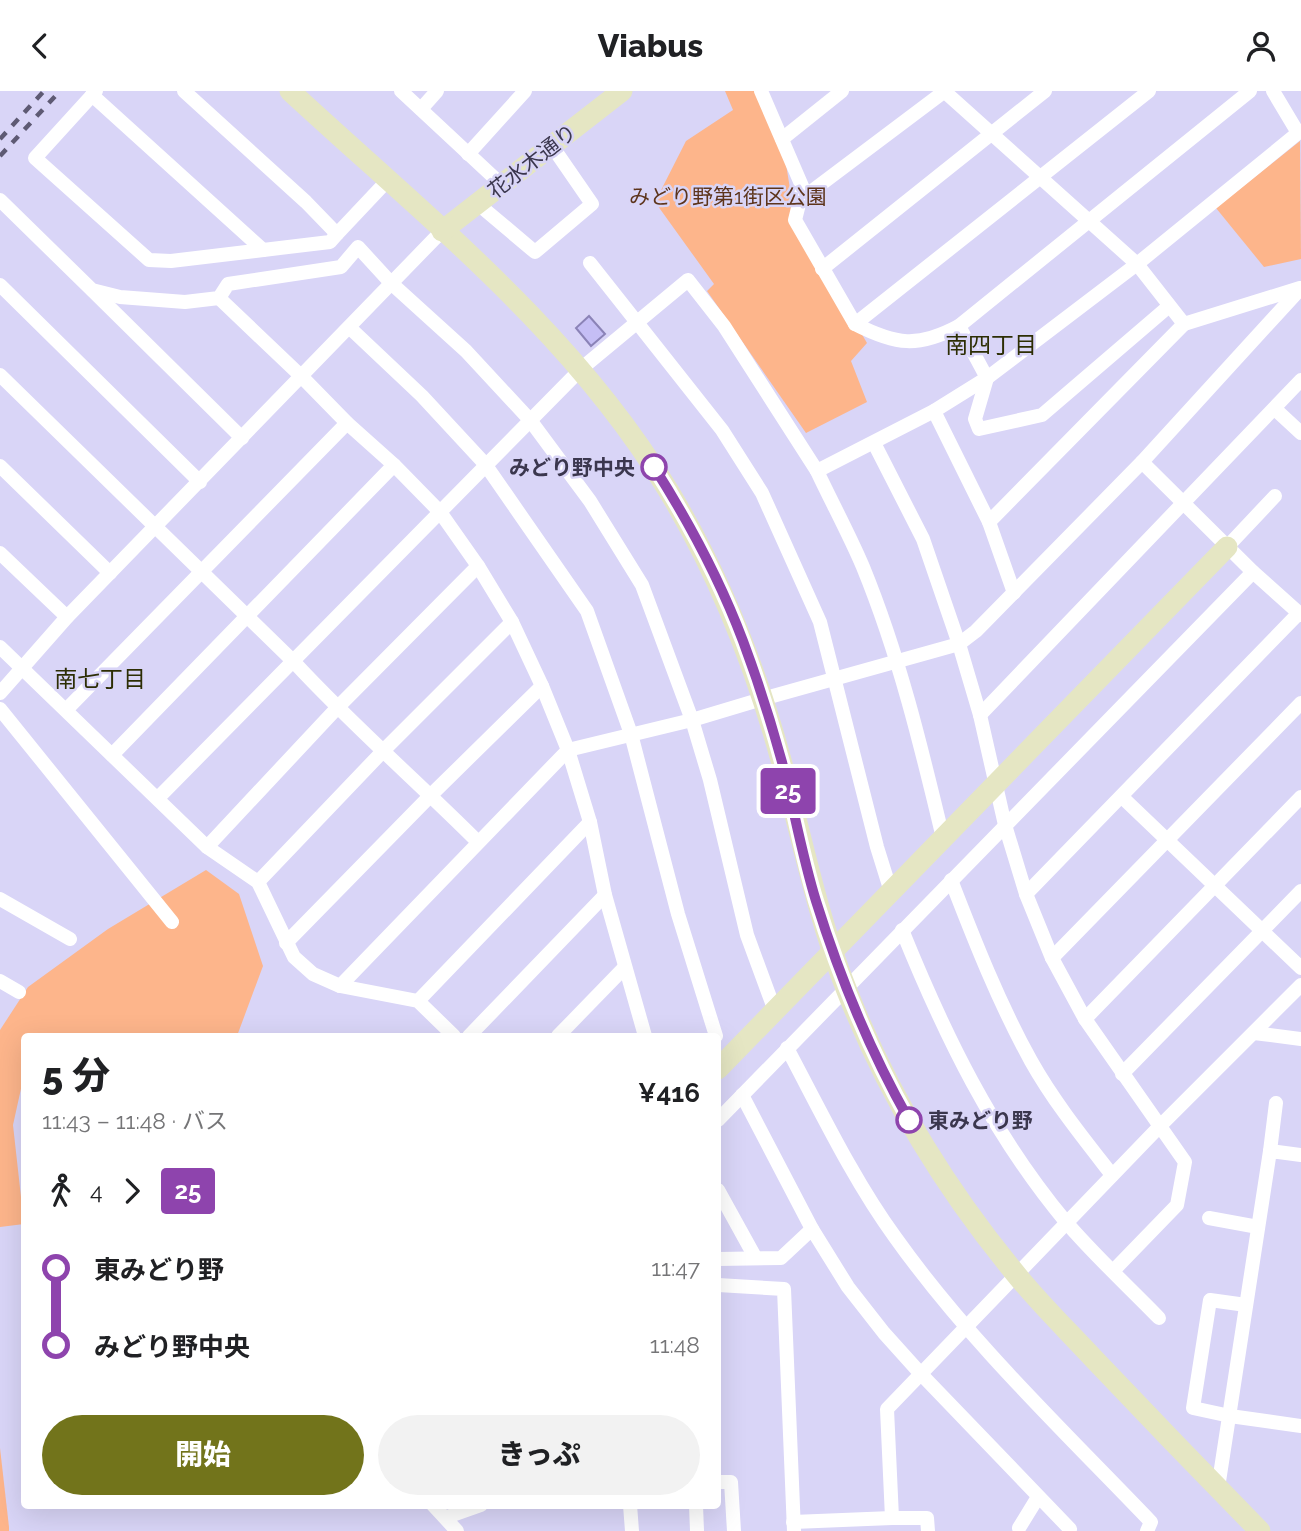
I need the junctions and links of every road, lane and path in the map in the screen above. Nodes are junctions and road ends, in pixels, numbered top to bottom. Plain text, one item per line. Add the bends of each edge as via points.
1 (184, 91) edge
2 (290, 91) edge
3 (401, 91) edge
4 (437, 91) edge
5 (524, 91) edge
6 (622, 91) edge
7 (761, 91) edge
8 (842, 91) edge
9 (944, 91) edge
10 (1045, 91) edge
11 (1149, 91) edge
12 (1250, 91) edge
13 (1273, 91) edge
14 (94, 93) edge
15 (421, 109) junction
16 (993, 133) junction
17 (782, 139) junction
18 (552, 146) junction
19 (468, 154) junction
20 (1040, 178) junction
21 (387, 181) junction
22 (502, 185) junction
23 (0, 200) edge
24 (800, 200) junction
25 (478, 204) junction
26 (1089, 221) junction
27 (442, 231) junction
28 (337, 234) junction
29 (263, 250) junction
30 (590, 263) dead end
31 (1137, 264) junction
32 (822, 269) junction
33 (391, 283) junction
34 (0, 285) edge
35 (1301, 288) edge
36 (92, 290) junction
37 (219, 299) junction
38 (1168, 307) junction
39 (637, 321) junction
40 (855, 324) junction
41 (1184, 324) junction
42 (959, 326) junction
43 (350, 328) junction
44 (582, 368) junction
45 (0, 375) edge
46 (302, 377) junction
47 (986, 378) junction
48 (1301, 380) edge
49 (1275, 409) junction
50 (934, 411) junction
51 (530, 420) junction
52 (347, 423) junction
53 (1301, 433) edge
54 (242, 438) junction
55 (874, 443) junction
56 (1142, 461) junction
57 (485, 464) junction
58 (394, 465) junction
59 (0, 466) edge
60 (817, 471) junction
61 (200, 482) junction
62 (1275, 496) dead end
63 (1184, 504) junction
64 (440, 512) junction
65 (989, 522) junction
66 (155, 528) junction
67 (1227, 547) junction
68 (0, 553) edge
69 (478, 566) junction
70 (201, 572) junction
71 (1253, 572) junction
72 (110, 573) junction
73 (1014, 593) junction
74 (1298, 610) edge
75 (247, 616) junction
76 (66, 617) junction
77 (512, 622) junction
78 (960, 644) junction
79 (0, 647) edge
80 (294, 661) junction
81 (897, 663) junction
82 (21, 669) junction
83 (835, 680) junction
84 (542, 686) junction
85 (0, 693) edge
86 (762, 699) junction
87 (1301, 703) edge
88 (337, 708) junction
89 (0, 709) edge
90 (66, 710) junction
91 (980, 715) junction
92 (692, 720) junction
93 (631, 734) junction
94 (384, 750) junction
95 (568, 750) junction
96 (113, 755) junction
97 (994, 785) junction
98 (431, 795) junction
99 (1122, 797) junction
100 (1301, 797) edge
101 (158, 798) junction
102 (590, 823) junction
103 (1005, 825) junction
104 (943, 838) junction
105 (1167, 841) junction
106 (478, 842) junction
107 (207, 847) junction
108 (951, 880) junction
109 (258, 881) junction
110 (1214, 885) junction
111 (1301, 891) edge
112 (891, 892) junction
113 (1026, 894) junction
114 (605, 895) junction
115 (0, 899) edge
116 (172, 922) dead end
117 (902, 930) junction
118 (1261, 932) junction
119 (70, 939) dead end
120 (286, 943) junction
121 (833, 951) junction
122 (1052, 958) junction
123 (625, 967) junction
124 (1301, 968) edge
125 (0, 981) edge
126 (1301, 985) edge
127 (340, 986) junction
128 (845, 988) junction
129 (19, 992) dead end
130 (418, 1000) junction
131 (775, 1011) junction
132 (1085, 1019) junction
133 (451, 1033) edge
134 (472, 1033) edge
135 (561, 1033) edge
136 (644, 1033) edge
137 (716, 1033) edge
138 (1254, 1033) junction
139 (1301, 1039) edge
140 (787, 1048) junction
141 (722, 1065) edge
142 (1122, 1074) junction
143 (742, 1095) junction
144 (1276, 1103) dead end
145 (721, 1117) edge
146 (1159, 1127) junction
147 (1270, 1151) junction
148 (1301, 1155) edge
149 (1112, 1175) junction
150 (721, 1195) edge
151 (1209, 1218) dead end
152 (1066, 1222) junction
153 (1258, 1227) junction
154 (812, 1229) junction
155 (755, 1257) junction
156 (721, 1259) edge
157 (1113, 1271) junction
158 (1016, 1275) junction
159 (721, 1285) edge
160 (1246, 1305) junction
161 (1159, 1318) dead end
162 (967, 1327) junction
163 (920, 1373) junction
164 (1230, 1416) junction
165 (1301, 1426) edge
166 (721, 1482) edge
167 (1218, 1488) junction
168 (1038, 1497) junction
169 (438, 1509) edge
170 (470, 1509) edge
171 (630, 1509) edge
172 (696, 1509) edge
173 (447, 1517) junction
174 (892, 1518) junction
175 (794, 1527) edge
176 (1019, 1528) dead end
177 (1070, 1530) edge
178 (457, 1531) edge
179 (632, 1531) edge
180 (697, 1531) edge
181 (734, 1531) edge
182 (928, 1531) edge
183 (1147, 1531) edge
184 (1260, 1531) edge

1 - 28 street
2 - 21 street
3 - 15 street
4 - 15 street
5 - 19 street
6 - 18 street, 花水木通り
7 - 17 street
8 - 17 street
9 - 16 street
9 - 24 street
10 - 16 street
11 - 20 street
12 - 26 street
13 - 31 street via 1298,132
14 - 29 street
14 - 29 street via 35,158 149,260
15 - 19 street
16 - 20 street
16 - 32 street
17 - 24 street via 802,186
18 - 22 street, 花水木通り
18 - 25 street via 592,204 535,252
19 - 22 street
20 - 26 street
20 - 40 street
21 - 27 street
21 - 28 street
22 - 25 street, 花水木通り
23 - 36 street
24 - 32 street via 795,220
25 - 27 street, 花水木通り
26 - 31 street
26 - 42 street
27 - 33 street
27 - 44 street via 537,319
28 - 29 street via 330,242
30 - 39 street
31 - 38 street
31 - 47 street
32 - 40 street
33 - 37 street via 358,247 341,267 228,284
33 - 43 street
33 - 51 street via 466,351
34 - 61 street
35 - 41 street
35 - 56 street
36 - 37 street via 185,302
36 - 54 street
37 - 46 street
38 - 41 street
38 - 47 street via 1042,415 979,429 975,419
39 - 44 street
39 - 60 street via 688,280 724,326
39 - 83 street via 722,430 762,493 820,622
40 - 42 street via 907,343 938,337
41 - 65 street
42 - 47 street
43 - 46 street
43 - 57 street
44 - 51 street
44 - 86 street via 668,489 720,585
45 - 66 street
46 - 52 street
46 - 54 street
47 - 50 street
48 - 49 street
49 - 53 street
49 - 63 street
50 - 55 street
50 - 65 street
51 - 57 street
51 - 92 street via 590,501 642,585
52 - 58 street
52 - 70 street
54 - 61 street
55 - 60 street
55 - 78 street via 923,539
56 - 63 street
56 - 73 street
57 - 64 street
57 - 93 street via 587,611
58 - 64 street
58 - 75 street
59 - 72 street
60 - 81 street via 863,567
61 - 66 street
62 - 67 street
63 - 67 street
63 - 91 street
64 - 69 street
64 - 80 street
65 - 73 street
66 - 70 street
66 - 72 street
67 - 71 street
67 - 97 street
68 - 76 street
69 - 77 street
69 - 88 street
70 - 75 street
70 - 90 street
71 - 74 street
71 - 103 street
72 - 76 street
73 - 78 street
74 - 99 street
75 - 80 street
75 - 96 street
76 - 82 street
77 - 84 street
77 - 94 street
78 - 81 street
78 - 91 street
79 - 82 street
80 - 88 street
80 - 101 street
81 - 83 street
81 - 104 street
82 - 85 street
82 - 90 street
83 - 86 street
83 - 112 street
84 - 95 street
84 - 98 street
86 - 92 street
86 - 121 street
87 - 105 street
88 - 94 street
88 - 107 street
89 - 116 street
90 - 96 street
91 - 97 street
92 - 93 street
92 - 131 street via 747,935
93 - 95 street
93 - 137 street via 678,914
94 - 98 street
94 - 109 street
95 - 102 street
95 - 106 street
96 - 101 street
97 - 103 street
97 - 104 street
98 - 106 street
98 - 120 street
99 - 105 street
99 - 113 street
100 - 110 street
101 - 107 street
102 - 114 street
102 - 130 street
103 - 108 street
103 - 113 street
104 - 112 street
105 - 110 street
105 - 122 street
106 - 127 street
107 - 109 street
108 - 117 street
108 - 149 street via 981,961 1032,1063
109 - 120 street
110 - 118 street
110 - 132 street
111 - 118 street
112 - 121 street
113 - 122 street
114 - 123 street
114 - 134 street
115 - 119 street
117 - 128 street
117 - 152 street via 973,1087
118 - 124 street
118 - 142 street
120 - 127 street via 313,974
121 - 128 street
121 - 131 street
122 - 132 street
123 - 135 street
123 - 136 street
125 - 129 street
126 - 138 street
127 - 130 street
128 - 140 street
128 - 158 street via 923,1145
130 - 133 street
131 - 141 street
132 - 142 street
138 - 139 street
138 - 146 street
140 - 143 street
140 - 162 street via 894,1237
142 - 146 street
143 - 145 street
143 - 154 street
144 - 147 street
146 - 149 street
146 - 157 street via 1185,1162 1177,1205
147 - 148 street
147 - 153 street
149 - 152 street
150 - 155 street
151 - 153 street
152 - 157 street
152 - 158 street
153 - 160 street
154 - 155 street via 781,1258
154 - 163 street via 848,1287
155 - 156 street
157 - 161 street
158 - 162 street
158 - 167 street
159 - 175 street via 784,1289
160 - 164 street
160 - 164 street via 1210,1300 1193,1408
162 - 163 street
162 - 183 street via 1151,1522
163 - 168 street
163 - 174 street via 887,1409
164 - 165 street
164 - 167 street
166 - 181 street via 731,1482
167 - 184 street
168 - 176 street
168 - 177 street
169 - 173 street
170 - 173 street
171 - 179 street
172 - 180 street
173 - 178 street
174 - 175 street
174 - 182 street via 927,1518

